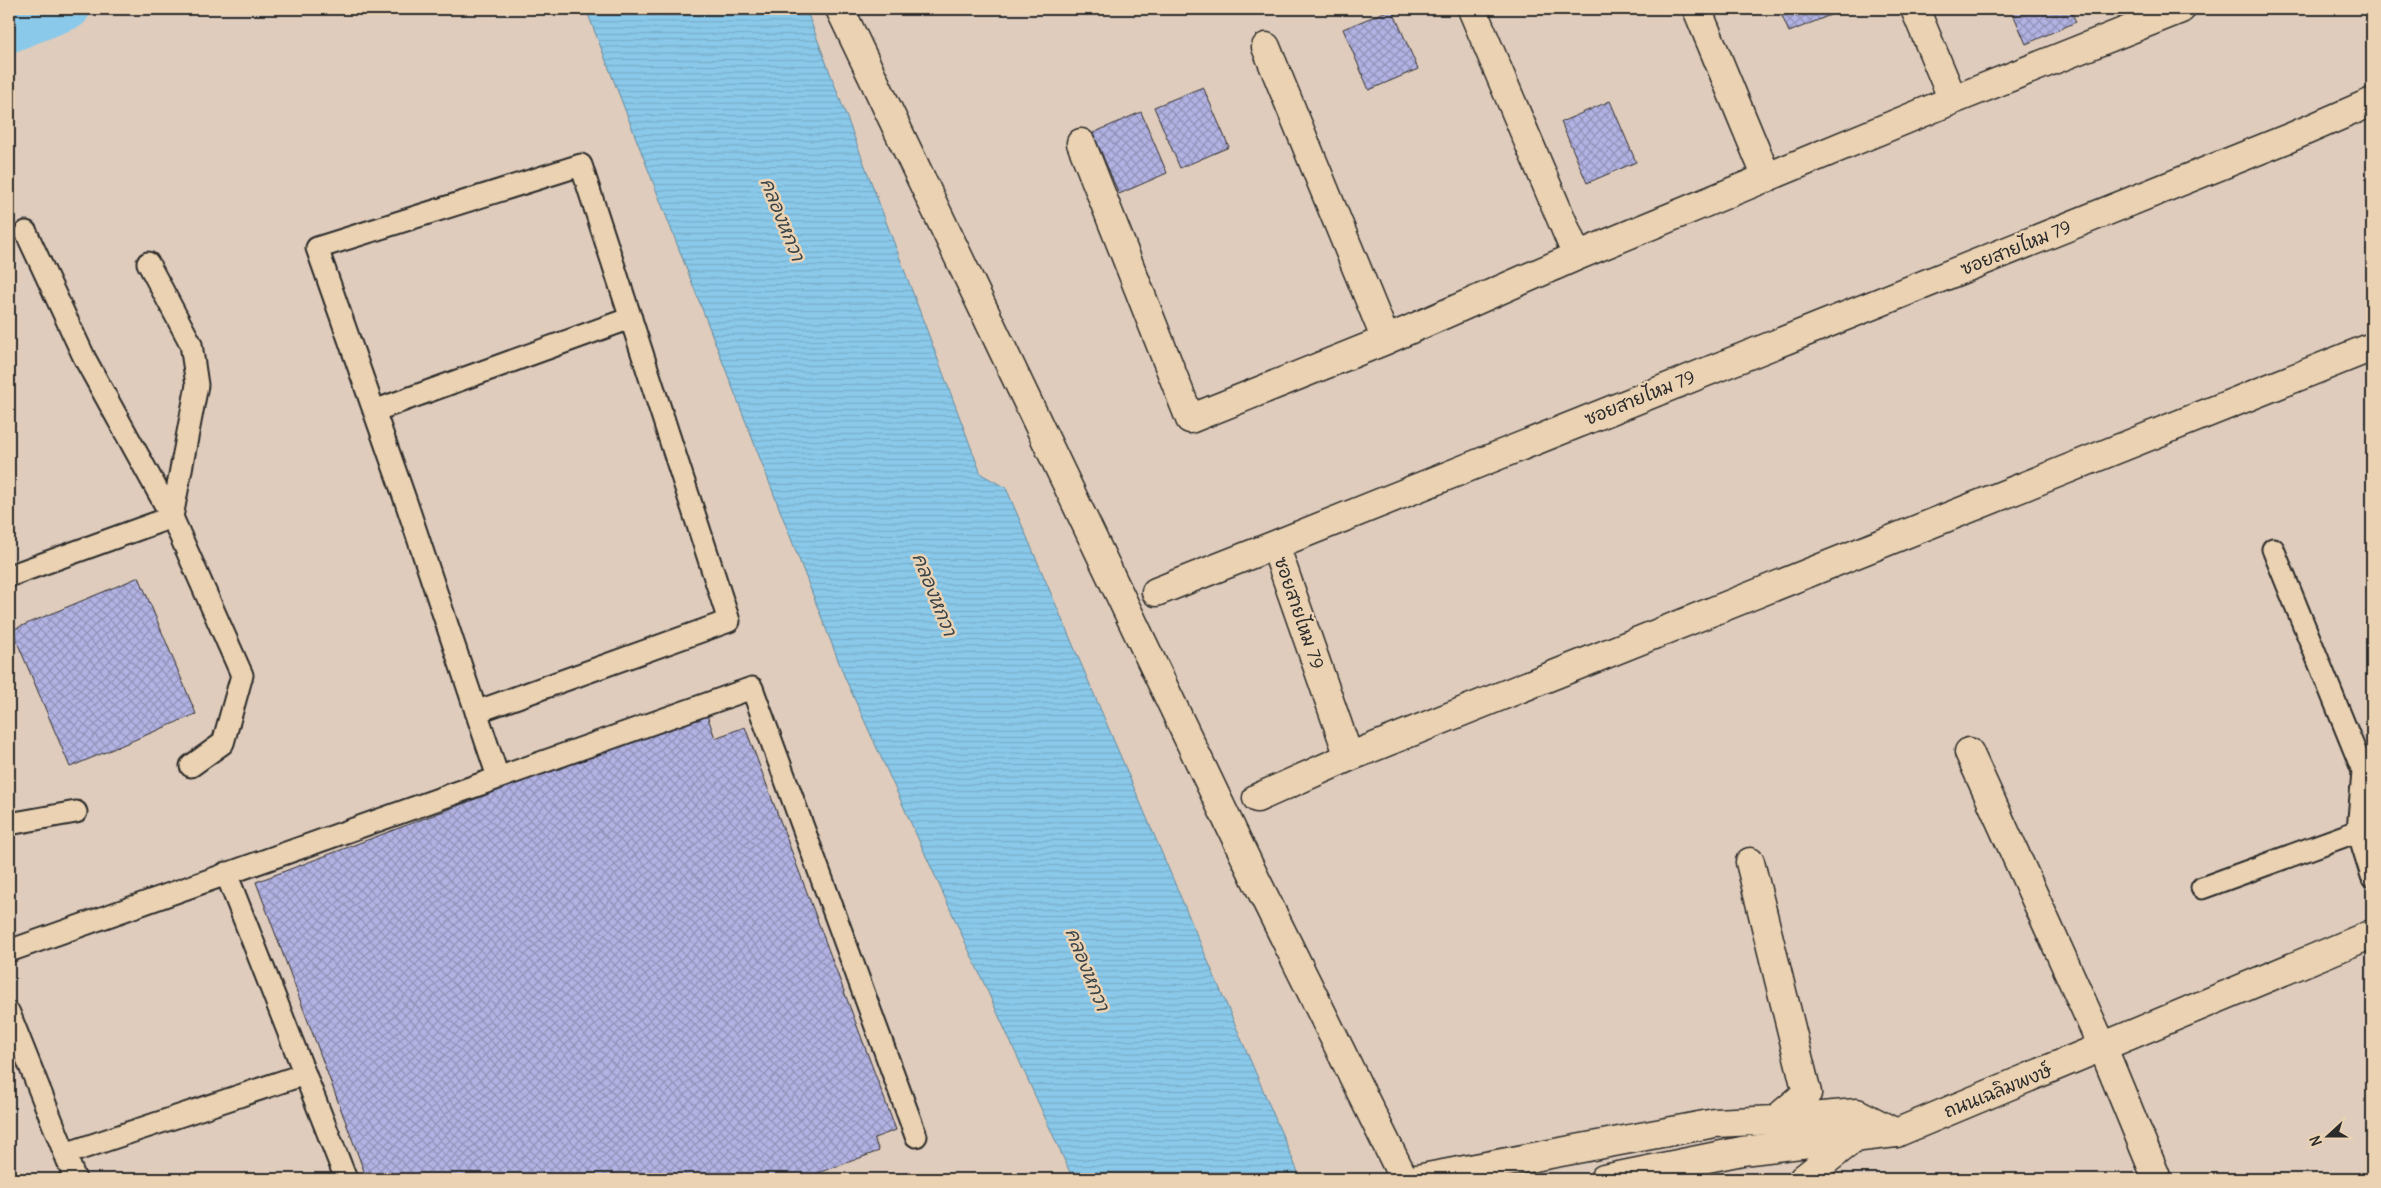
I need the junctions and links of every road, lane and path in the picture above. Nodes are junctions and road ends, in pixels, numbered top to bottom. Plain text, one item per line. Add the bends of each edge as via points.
1 (840, 9) edge
2 (1472, 9) edge
3 (1697, 9) edge
4 (1915, 9) edge
5 (2181, 9) edge
6 (2139, 17) edge
7 (1266, 47) dead end
8 (1954, 100) junction
9 (2372, 102) edge
10 (1081, 143) dead end
11 (1767, 178) junction
12 (26, 232) dead end
13 (1577, 256) junction
14 (148, 263) dead end
15 (631, 318) junction
16 (1386, 340) junction
17 (2372, 347) edge
18 (374, 411) junction
19 (172, 517) junction
20 (1275, 545) junction
21 (2273, 549) dead end
22 (9, 576) edge
23 (1156, 592) dead end
24 (476, 712) junction
25 (1969, 752) dead end
26 (1349, 757) junction
27 (191, 766) dead end
28 (498, 777) junction
29 (1257, 798) dead end
30 (76, 812) dead end
31 (9, 824) edge
32 (2358, 832) junction
33 (1750, 862) dead end
34 (226, 873) junction
35 (2372, 876) edge
36 (2202, 888) dead end
37 (2372, 934) edge
38 (9, 951) edge
39 (9, 1014) edge
40 (2103, 1048) junction
41 (305, 1074) junction
42 (1774, 1120) junction
43 (1896, 1133) junction
44 (916, 1136) dead end
45 (1853, 1138) junction
46 (65, 1154) junction
47 (75, 1179) edge
48 (346, 1179) edge
49 (1404, 1179) edge
50 (1417, 1179) edge
51 (1604, 1179) edge
52 (1803, 1179) edge
53 (2157, 1179) edge

1 - 49 street via 1255,878
2 - 13 street
3 - 11 street
4 - 8 street
5 - 6 street
6 - 8 street
7 - 16 street
8 - 11 street
9 - 20 street, ซอยสายไหม 79
10 - 16 street via 1190,419
11 - 13 street
12 - 19 lane via 85,359
13 - 16 street
14 - 19 lane via 191,344 197,385
15 - 18 lane
15 - 18 lane via 581,165 317,248
15 - 24 lane via 729,621
17 - 26 street
18 - 24 lane
19 - 22 lane
19 - 27 lane via 242,675 223,743
20 - 23 street
20 - 26 street, ซอยสายไหม 79
21 - 32 lane via 2363,771
24 - 28 lane
25 - 40 street
26 - 29 street
28 - 34 lane
28 - 44 lane via 752,688
30 - 31 lane
32 - 35 lane
32 - 36 lane
33 - 42 street via 1808,1093
34 - 38 lane
34 - 41 lane
37 - 40 street, ถนนเฉลิมพงษ์
39 - 46 lane
40 - 43 street, ถนนเฉลิมพงษ์
40 - 53 street
41 - 46 lane
41 - 48 lane
42 - 43 street via 1857,1113
42 - 50 street via 1715,1123
43 - 45 street, ถนนเฉลิมพงษ์
45 - 51 street, ถนนเฉลิมพงษ์ via 1742,1151
45 - 52 street
46 - 47 lane

